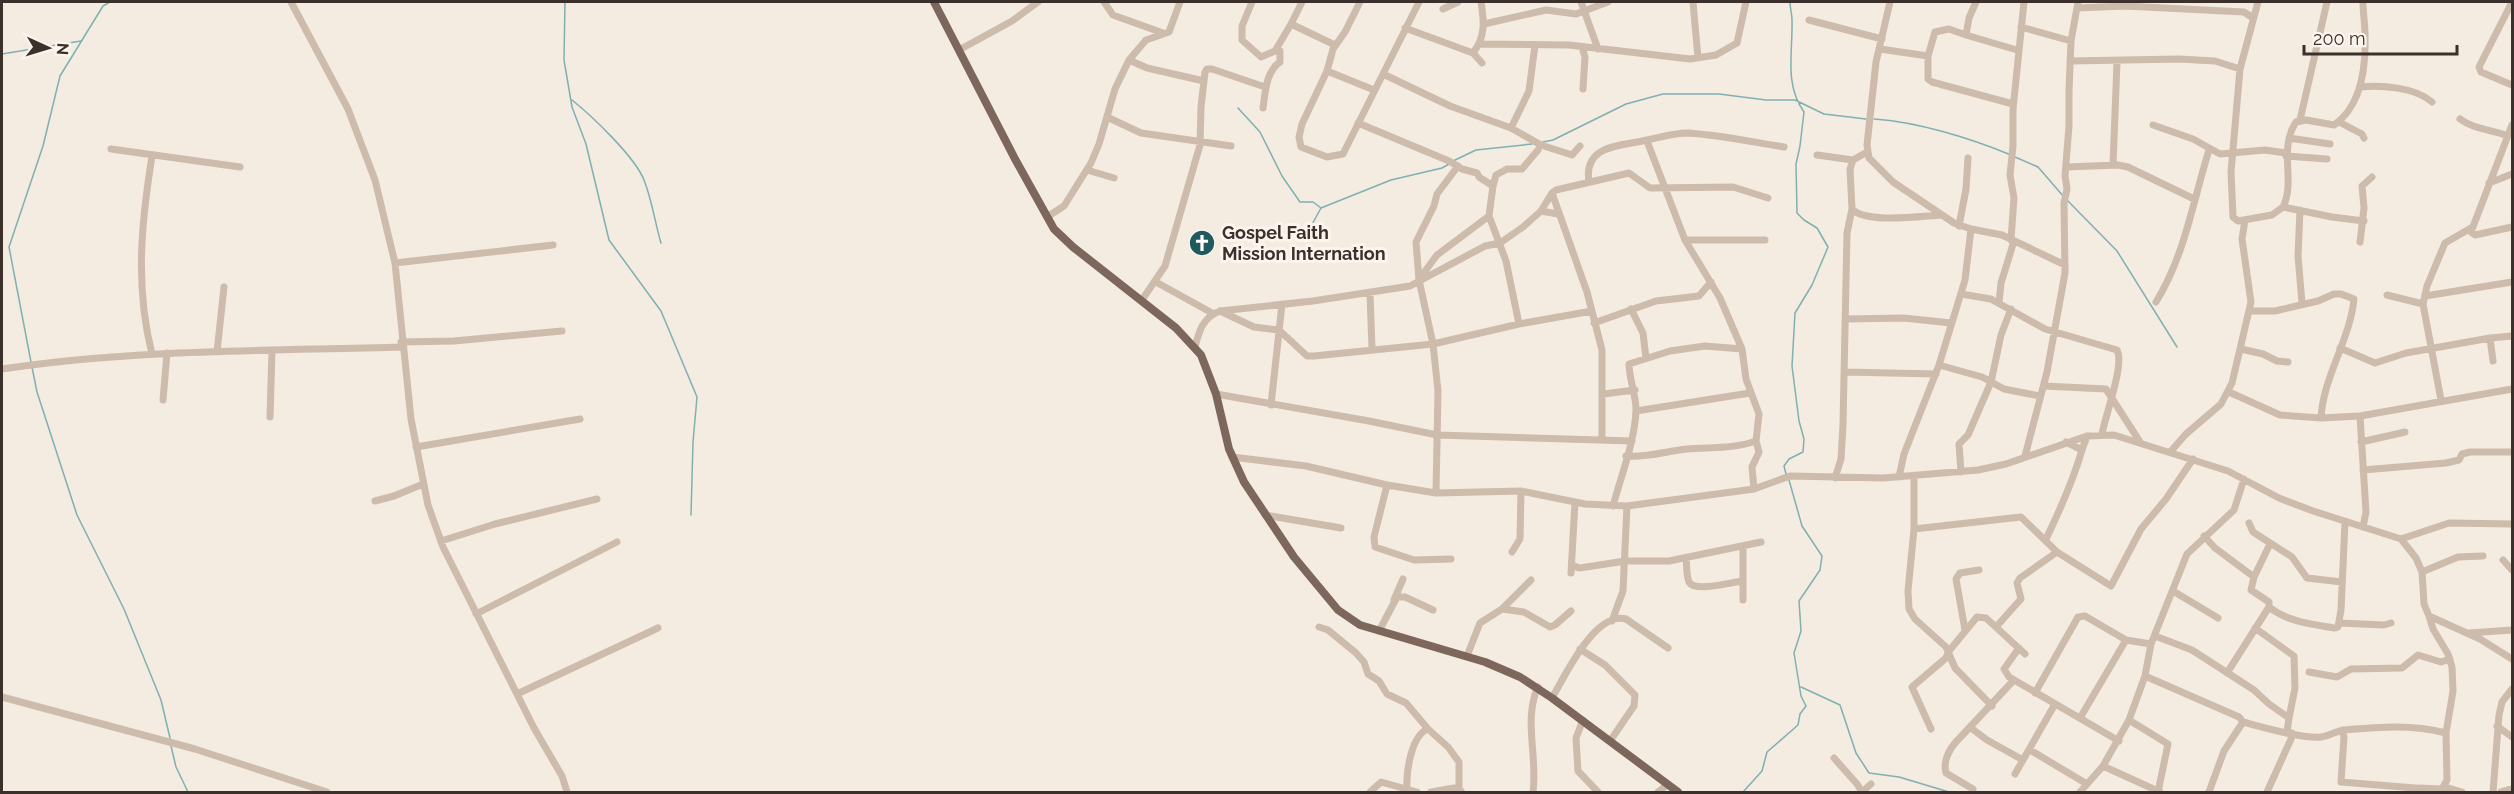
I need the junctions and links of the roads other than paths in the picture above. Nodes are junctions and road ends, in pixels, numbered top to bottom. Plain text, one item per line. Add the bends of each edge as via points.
1 (291, 2) edge
2 (934, 2) edge
3 (1038, 2) edge
4 (1104, 2) edge
5 (1180, 2) edge
6 (1252, 2) edge
7 (1300, 2) edge
8 (1360, 2) edge
9 (1419, 2) edge
10 (1458, 2) edge
11 (1481, 2) edge
12 (1534, 2) edge
13 (1581, 2) edge
14 (1608, 2) edge
15 (1693, 2) edge
16 (1746, 2) edge
17 (1890, 2) edge
18 (1976, 2) edge
19 (2024, 2) edge
20 (2258, 2) edge
21 (2327, 2) edge
22 (2363, 2) edge
23 (2512, 2) edge
24 (2077, 5) edge
25 (1443, 9) dead end
26 (1584, 10) junction
27 (1536, 12) junction
28 (2253, 18) junction
29 (1809, 20) dead end
30 (1291, 24) junction
31 (1484, 24) junction
32 (2021, 27) junction
33 (1406, 28) junction
34 (1163, 34) junction
35 (1966, 35) junction
36 (1882, 39) junction
37 (2071, 41) junction
38 (1479, 44) junction
39 (1335, 45) junction
40 (1535, 45) junction
41 (1582, 47) junction
42 (1598, 49) junction
43 (1880, 49) junction
44 (959, 50) junction
45 (2018, 50) junction
46 (1275, 51) junction
47 (1473, 53) junction
48 (1928, 56) junction
49 (1698, 58) junction
50 (1129, 60) junction
51 (2070, 61) junction
52 (2117, 62) junction
53 (1482, 63) dead end
54 (2240, 69) junction
55 (1327, 71) junction
56 (1383, 74) junction
57 (1204, 81) junction
58 (2512, 85) edge
59 (1265, 87) junction
60 (2360, 87) junction
61 (1583, 89) dead end
62 (1374, 90) junction
63 (2432, 102) dead end
64 (2013, 104) junction
65 (1263, 108) dead end
66 (1107, 117) junction
67 (2460, 119) dead end
68 (2300, 120) junction
69 (2339, 122) junction
70 (1358, 123) junction
71 (2153, 124) dead end
72 (2512, 125) edge
73 (1511, 128) junction
74 (2508, 136) junction
75 (2289, 138) junction
76 (2364, 138) dead end
77 (1201, 140) junction
78 (1647, 141) junction
79 (2330, 144) dead end
80 (1231, 146) dead end
81 (1580, 146) dead end
82 (1784, 147) dead end
83 (111, 149) dead end
84 (1539, 150) dead end
85 (2209, 150) junction
86 (1867, 152) junction
87 (2233, 154) junction
88 (2286, 154) junction
89 (1817, 155) dead end
90 (152, 156) junction
91 (1968, 159) dead end
92 (2327, 159) dead end
93 (1854, 160) junction
94 (2113, 165) junction
95 (1458, 166) junction
96 (240, 167) dead end
97 (2066, 167) junction
98 (1087, 170) junction
99 (2512, 174) edge
100 (2372, 177) dead end
101 (1114, 178) dead end
102 (1589, 182) junction
103 (2489, 183) junction
104 (1492, 186) junction
105 (1664, 189) junction
106 (1552, 193) junction
107 (1768, 198) dead end
108 (2194, 199) junction
109 (2283, 207) junction
110 (1852, 209) junction
111 (2300, 210) junction
112 (1540, 211) junction
113 (1558, 214) junction
114 (1489, 216) junction
115 (1942, 216) junction
116 (1047, 217) junction
117 (2245, 219) junction
118 (2364, 220) junction
119 (1959, 226) junction
120 (2512, 227) edge
121 (1971, 229) junction
122 (2472, 232) junction
123 (1685, 240) junction
124 (1765, 240) dead end
125 (2013, 240) junction
126 (2360, 242) dead end
127 (1500, 243) junction
128 (553, 245) dead end
129 (395, 262) junction
130 (2065, 265) junction
131 (1419, 280) junction
132 (1156, 282) junction
133 (1711, 282) junction
134 (2512, 282) edge
135 (224, 287) dead end
136 (1370, 294) junction
137 (1961, 294) junction
138 (2387, 295) dead end
139 (1142, 300) junction
140 (2424, 300) junction
141 (2156, 302) dead end
142 (1999, 303) junction
143 (2302, 303) junction
144 (1282, 304) junction
145 (1631, 309) junction
146 (2011, 309) junction
147 (1220, 311) junction
148 (1592, 311) junction
149 (2250, 311) junction
150 (1212, 313) junction
151 (1846, 319) junction
152 (1594, 323) junction
153 (1951, 323) junction
154 (1519, 324) junction
155 (1279, 330) junction
156 (562, 331) dead end
157 (2054, 331) junction
158 (2512, 336) edge
159 (2490, 338) junction
160 (1432, 344) junction
161 (402, 345) junction
162 (1195, 347) junction
163 (2340, 348) junction
164 (1372, 349) junction
165 (1742, 349) junction
166 (2241, 349) junction
167 (2431, 349) junction
168 (272, 351) junction
169 (217, 352) junction
170 (167, 353) junction
171 (152, 354) junction
172 (1646, 358) junction
173 (2493, 361) dead end
174 (2288, 362) dead end
175 (1939, 365) junction
176 (2, 369) edge
177 (1845, 372) junction
178 (1936, 374) junction
179 (1991, 382) junction
180 (2044, 386) junction
181 (2512, 389) edge
182 (1635, 390) junction
183 (2229, 392) junction
184 (1750, 393) junction
185 (1216, 394) junction
186 (1603, 394) junction
187 (2111, 395) junction
188 (2040, 396) junction
189 (163, 400) dead end
190 (2440, 400) junction
191 (1271, 405) junction
192 (1636, 411) junction
193 (2360, 416) junction
194 (270, 417) dead end
195 (2321, 418) junction
196 (580, 419) dead end
197 (2405, 432) dead end
198 (2102, 434) junction
199 (1437, 435) junction
200 (2087, 436) junction
201 (1602, 439) junction
202 (1632, 441) junction
203 (1756, 441) junction
204 (2066, 442) junction
205 (2140, 442) junction
206 (2361, 442) junction
207 (416, 447) junction
208 (2082, 450) junction
209 (2171, 451) junction
210 (2512, 452) edge
211 (1626, 456) junction
212 (2025, 456) junction
213 (1232, 457) junction
214 (2193, 459) junction
215 (2362, 470) junction
216 (1961, 472) junction
217 (1914, 476) junction
218 (1899, 477) junction
219 (1835, 478) junction
220 (2244, 479) junction
221 (423, 484) junction
222 (1387, 485) junction
223 (1754, 489) junction
224 (1521, 491) junction
225 (1436, 493) junction
226 (597, 499) dead end
227 (375, 501) dead end
228 (1575, 502) junction
229 (1613, 506) junction
230 (1628, 506) junction
231 (1265, 515) junction
232 (2345, 522) junction
233 (2249, 524) dead end
234 (2512, 524) edge
235 (2363, 527) junction
236 (1341, 528) dead end
237 (1914, 530) junction
238 (2204, 536) junction
239 (2046, 539) junction
240 (2401, 539) junction
241 (441, 541) junction
242 (617, 542) dead end
243 (1761, 542) dead end
244 (2270, 544) junction
245 (1743, 547) junction
246 (1512, 552) dead end
247 (2057, 552) junction
248 (2483, 556) dead end
249 (1450, 558) dead end
250 (1686, 558) junction
251 (2503, 560) dead end
252 (1624, 561) junction
253 (1979, 570) dead end
254 (2512, 570) edge
255 (2422, 572) junction
256 (2254, 577) junction
257 (1403, 579) dead end
258 (1531, 580) dead end
259 (1743, 581) junction
260 (2342, 582) junction
261 (2173, 591) junction
262 (1394, 600) junction
263 (1743, 600) dead end
264 (2269, 607) junction
265 (1502, 609) junction
266 (1433, 610) dead end
267 (1571, 611) dead end
268 (476, 614) junction
269 (2429, 616) junction
270 (2218, 618) dead end
271 (1612, 621) junction
272 (2340, 622) junction
273 (2391, 623) dead end
274 (1319, 627) dead end
275 (1996, 627) junction
276 (658, 628) dead end
277 (2254, 628) junction
278 (1965, 630) junction
279 (2512, 630) edge
280 (1379, 631) junction
281 (2467, 633) junction
282 (2155, 636) junction
283 (2126, 640) junction
284 (2151, 644) junction
285 (1668, 648) dead end
286 (1580, 649) junction
287 (1948, 651) junction
288 (1467, 656) junction
289 (2450, 659) junction
290 (2512, 659) edge
291 (2309, 672) dead end
292 (2227, 674) junction
293 (2145, 676) junction
294 (2013, 681) junction
295 (1538, 687) junction
296 (2512, 688) edge
297 (2035, 693) junction
298 (517, 694) junction
299 (2, 697) edge
300 (1552, 698) junction
301 (2055, 704) junction
302 (1992, 706) junction
303 (2080, 718) junction
304 (2289, 718) junction
305 (1583, 720) junction
306 (2130, 720) junction
307 (2243, 722) junction
308 (2497, 726) junction
309 (1971, 728) junction
310 (1428, 729) junction
311 (1931, 729) dead end
312 (2342, 730) junction
313 (2289, 733) junction
314 (2446, 733) junction
315 (2512, 737) edge
316 (1610, 741) junction
317 (2119, 741) junction
318 (2030, 750) junction
319 (1834, 758) dead end
320 (2024, 760) junction
321 (2103, 766) junction
322 (2015, 774) dead end
323 (1871, 784) dead end
324 (2087, 784) junction
325 (1667, 785) junction
326 (2445, 787) junction
327 (1407, 789) junction
328 (1973, 789) dead end
329 (2512, 789) edge
330 (2413, 790) edge
331 (1457, 791) edge
332 (327, 792) edge
333 (567, 792) edge
334 (1370, 792) edge
335 (1418, 792) edge
336 (1431, 792) edge
337 (1533, 792) edge
338 (1598, 792) edge
339 (1658, 792) edge
340 (1678, 792) edge
341 (2080, 792) edge
342 (2159, 792) edge
343 (2209, 792) edge
344 (2267, 792) edge
345 (2462, 792) edge
346 (2493, 792) edge
347 (2501, 792) edge

1 - 129 street via 361,140
2 - 44 main road
3 - 44 street
4 - 34 street via 1113,15
5 - 34 street via 1169,32
6 - 46 street via 1242,26 1242,40 1263,58
7 - 30 street
8 - 39 street
9 - 33 street
10 - 25 street
11 - 31 street
12 - 27 street
13 - 26 street
14 - 26 street
15 - 49 street
16 - 49 street via 1737,43 1716,55
17 - 36 street
18 - 35 street
19 - 32 street
20 - 28 street
21 - 68 street
22 - 60 street via 2365,37
23 - 58 street via 2480,67 2486,76
24 - 28 street via 2244,12
24 - 37 street
26 - 27 street via 1576,14
26 - 42 street
27 - 31 street
28 - 54 street
29 - 36 street
30 - 39 street
30 - 46 street
31 - 38 street
32 - 37 street
32 - 45 street
33 - 47 street
33 - 56 street
34 - 50 street via 1146,40
35 - 45 street
35 - 48 street via 1949,29 1935,32
36 - 43 street
37 - 51 street
38 - 40 street
38 - 47 street
39 - 55 street
40 - 41 street
40 - 73 street via 1529,91
41 - 42 street
41 - 61 street
42 - 49 street
43 - 48 street
43 - 86 street
44 - 116 main road
45 - 64 street
46 - 59 street via 1281,51 1280,62
47 - 53 street
48 - 64 street via 1928,79 1932,82
50 - 57 street
50 - 66 street
51 - 52 street
51 - 97 street
52 - 54 street via 2215,62
52 - 94 street
54 - 87 street
55 - 62 street
55 - 70 street via 1302,124 1299,140 1306,150 1337,157 1343,154
56 - 62 street
56 - 73 street via 1450,106
57 - 59 street via 1205,72 1212,69
57 - 77 street
59 - 65 street
60 - 63 street via 2385,87
60 - 69 street via 2355,102
62 - 70 street
64 - 125 street
66 - 77 street via 1141,133
66 - 98 street
67 - 74 street via 2479,129
68 - 69 street via 2329,126
68 - 75 street
69 - 76 street
70 - 95 street
71 - 85 street via 2193,139
72 - 74 street
73 - 81 street via 1541,145 1569,154
74 - 103 street
75 - 79 street
75 - 88 street
77 - 80 street
77 - 132 street via 1170,252
78 - 82 street via 1686,133
78 - 102 street via 1611,147 1597,154 1588,168
78 - 105 street
83 - 90 street
84 - 104 street via 1522,169 1507,169 1496,175
85 - 87 street
85 - 108 street
86 - 93 street
86 - 115 street via 1873,164 1893,182
87 - 88 street via 2265,150
87 - 117 street via 2233,217 2238,221
88 - 92 street
88 - 109 street via 2288,192
89 - 93 street
90 - 96 street
90 - 171 street via 144,203 140,274
91 - 119 street
93 - 110 street via 1850,169
94 - 97 street
94 - 108 street via 2128,167
95 - 104 street via 1477,173
95 - 131 street via 1437,194 1416,242
97 - 130 street
98 - 101 street
98 - 116 street via 1064,206
99 - 103 street
100 - 118 street via 2362,186
102 - 105 street via 1629,173 1644,186
102 - 106 street
103 - 122 street
104 - 114 street
105 - 107 street via 1733,187
105 - 123 street
106 - 112 street
106 - 113 street
108 - 141 street via 2183,245
109 - 111 street
109 - 117 street via 2272,215
110 - 115 street via 1858,214 1888,218
110 - 151 street via 1847,233
111 - 118 street
111 - 143 street
112 - 113 street
112 - 127 street
113 - 148 street
114 - 127 street
114 - 131 street via 1437,255
115 - 119 street
116 - 139 main road via 1073,247
117 - 149 street via 2242,238
118 - 126 street
119 - 121 street
120 - 122 street
121 - 125 street
121 - 137 street
122 - 140 street via 2455,237 2443,248
123 - 124 street
123 - 133 street
125 - 130 street
125 - 142 street
127 - 131 street via 1485,246
127 - 154 street
128 - 129 street
129 - 161 street
130 - 157 street
131 - 136 street via 1410,286
131 - 160 street
132 - 139 street
132 - 150 street
133 - 145 street via 1699,296 1656,301
133 - 165 street
134 - 140 street
135 - 169 street
136 - 144 street
136 - 164 street
137 - 142 street
137 - 153 street
138 - 140 street
139 - 162 main road
140 - 167 street
142 - 146 street
143 - 149 street via 2276,311
143 - 163 street via 2334,294 2354,298
144 - 147 street
144 - 155 street
145 - 152 street
145 - 172 street via 1643,333
146 - 157 street
146 - 179 street via 2001,334
147 - 150 street
147 - 155 street via 1254,327
148 - 152 street
148 - 154 street
149 - 166 street
150 - 162 street via 1200,328
151 - 153 street via 1904,318
151 - 177 street
152 - 186 street via 1603,358
153 - 175 street
154 - 160 street
155 - 164 street via 1307,356
155 - 191 street
156 - 161 street
157 - 180 street
157 - 187 street via 2117,350 2120,355
158 - 159 street
159 - 167 street
159 - 173 street
160 - 164 street
160 - 199 street via 1438,392
161 - 168 street
161 - 207 street
162 - 185 main road via 1206,364
163 - 167 street via 2375,363
163 - 195 street via 2322,398
165 - 172 street via 1705,346
165 - 184 street
166 - 174 street
166 - 183 street
167 - 190 street
168 - 169 street
168 - 194 street
169 - 170 street
170 - 171 street
170 - 189 street
171 - 176 street
172 - 182 street via 1629,364
175 - 178 street
175 - 179 street
177 - 178 street
177 - 219 street via 1841,459
178 - 218 street via 1904,454
179 - 188 street via 2004,389
179 - 216 street via 1968,435 1959,444
180 - 187 street via 2100,387
180 - 188 street
181 - 190 street
182 - 186 street
182 - 192 street
183 - 195 street via 2280,416
183 - 209 street
184 - 192 street
184 - 203 street via 1759,414
185 - 191 street
185 - 213 main road
186 - 201 street
187 - 198 street
187 - 205 street
188 - 212 street
190 - 193 street
191 - 199 street
192 - 202 street
193 - 195 street
193 - 206 street
196 - 207 street
197 - 206 street
198 - 200 street
198 - 205 street
199 - 201 street
199 - 225 street
200 - 204 street
200 - 208 street
201 - 202 street
202 - 211 street
203 - 211 street
203 - 223 street via 1759,452 1752,467
204 - 208 street
204 - 212 street
205 - 209 street
206 - 215 street
207 - 221 street
208 - 239 street
209 - 214 street
210 - 215 street via 2470,452 2446,463
211 - 229 street
212 - 216 street
213 - 222 street via 1306,466
213 - 231 main road
214 - 220 street
214 - 247 street via 2141,528 2111,586
215 - 235 street via 2366,512
216 - 217 street
217 - 218 street
217 - 237 street
218 - 219 street
219 - 223 street via 1787,476
220 - 232 street via 2287,501
220 - 238 street via 2234,510
221 - 227 street
221 - 241 street
222 - 225 street
222 - 249 street via 1375,547 1414,560
223 - 230 street
224 - 225 street
224 - 228 street
224 - 246 street via 1520,539
226 - 241 street
228 - 229 street
228 - 252 street via 1571,569
229 - 230 street
230 - 252 street
231 - 236 street
231 - 280 main road via 1338,610
232 - 235 street
232 - 260 street
233 - 244 street via 2253,532
234 - 240 street via 2449,523
235 - 240 street
237 - 239 street via 2017,516
237 - 287 street via 1909,609
238 - 256 street
238 - 261 street via 2187,554
239 - 247 street
240 - 255 street
241 - 268 street
242 - 268 street
243 - 245 street
244 - 256 street
244 - 260 street via 2292,557 2307,578
245 - 250 street
245 - 259 street
247 - 275 street via 2020,578 2020,599
248 - 255 street via 2458,558
250 - 252 street
250 - 259 street via 1693,586
251 - 254 street
252 - 271 street via 1623,591
253 - 278 street via 1960,573 1956,579
255 - 269 street via 2424,604
256 - 264 street via 2252,590 2269,602
257 - 262 street
258 - 265 street
259 - 263 street
260 - 272 street
261 - 270 street
261 - 282 street
262 - 266 street via 1405,597
262 - 280 street
264 - 272 street via 2289,620 2334,628
264 - 277 street
265 - 267 street via 1524,612 1550,627
265 - 288 street via 1480,623
268 - 298 street
269 - 281 street
269 - 289 street
271 - 285 street via 1626,619
271 - 286 street
272 - 273 street
274 - 310 street via 1356,653 1368,674 1379,681 1387,694 1406,703
275 - 278 street via 1980,616
275 - 294 street via 2022,651 2004,669
276 - 298 street
277 - 292 street
277 - 304 street via 2294,656 2295,688
278 - 287 street
279 - 281 street
280 - 288 main road
281 - 290 street
282 - 284 street
282 - 292 street via 2192,650
283 - 284 street
283 - 297 street via 2085,616 2078,617
283 - 303 street
284 - 293 street
286 - 300 street
286 - 316 street via 1605,665 1635,695 1634,706
287 - 302 street via 1955,668
287 - 311 street via 1938,667 1912,687
288 - 295 main road
289 - 291 street via 2441,662 2418,655 2402,668 2350,669 2337,677
289 - 314 street via 2453,691
292 - 304 street
293 - 306 street
293 - 307 street
294 - 297 street
294 - 302 street
295 - 300 main road
295 - 337 street via 1531,705
296 - 308 street via 2500,706
297 - 301 street
298 - 333 street
299 - 332 street via 171,742
300 - 305 main road
301 - 303 street
301 - 318 street
302 - 309 street
303 - 317 street
304 - 313 street
305 - 316 main road
305 - 338 street via 1576,738 1578,771
306 - 317 street
306 - 342 street via 2168,744
307 - 313 street
307 - 343 street via 2224,751
308 - 315 street
308 - 346 street
309 - 320 street
309 - 328 street via 1951,748 1945,766 1946,773
310 - 327 street via 1413,746 1406,774
310 - 331 street via 1459,762
312 - 313 street via 2321,737
312 - 314 street via 2386,726
312 - 330 street via 2341,782
313 - 344 street via 2291,739
314 - 326 street
316 - 325 main road
317 - 321 street
318 - 320 street
318 - 324 street
319 - 323 street via 1862,792
320 - 322 street
321 - 324 street
321 - 342 street
324 - 341 street
325 - 339 street
325 - 340 main road
326 - 330 street
326 - 345 street
327 - 334 street via 1381,782
327 - 335 street
329 - 347 street
331 - 336 street

